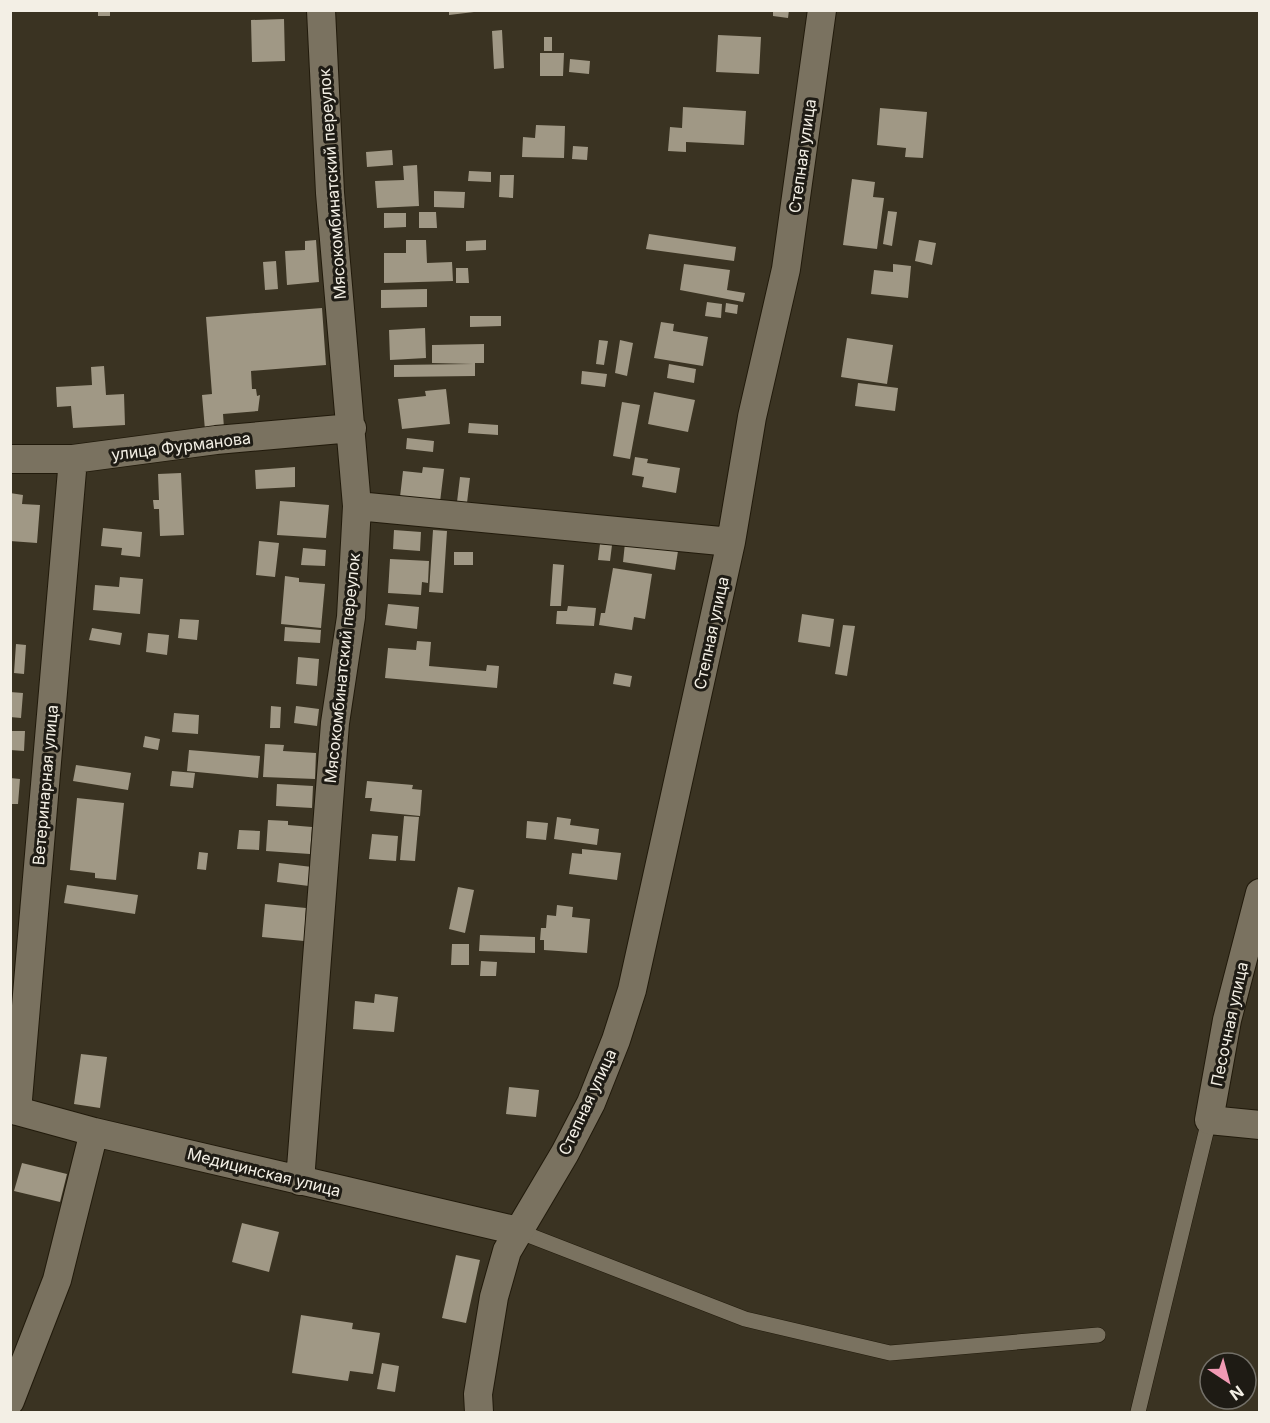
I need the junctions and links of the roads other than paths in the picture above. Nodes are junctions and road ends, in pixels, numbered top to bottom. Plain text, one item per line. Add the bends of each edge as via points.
1 (321, 10) edge
2 (822, 10) edge
3 (352, 428) junction
4 (10, 459) edge
5 (73, 459) junction
6 (357, 506) junction
7 (731, 542) junction
8 (1260, 893) edge
9 (14, 1110) edge
10 (1209, 1120) junction
11 (1260, 1125) edge
12 (94, 1132) junction
13 (300, 1181) junction
14 (518, 1231) junction
15 (1098, 1335) dead end
16 (10, 1401) edge
17 (479, 1413) edge
18 (1138, 1413) edge

1 - 3 street, Мясокомбинатский переулок via 330,193
2 - 7 street, Степная улица via 786,269 752,417
3 - 5 street, улица Фурманова via 216,440
3 - 6 street, Мясокомбинатский переулок
4 - 5 street, улица Фурманова
5 - 9 street, Ветеринарная улица
6 - 7 street
6 - 13 street, Мясокомбинатский переулок via 351,617 335,723
7 - 14 street, Степная улица via 632,990 591,1103
8 - 10 street, Песочная улица via 1227,1020
9 - 12 street, Медицинская улица
10 - 11 street
10 - 18 lane
12 - 13 street, Медицинская улица
12 - 16 street via 57,1280
13 - 14 street, Медицинская улица
14 - 15 lane via 745,1319 890,1353
14 - 17 street, Степная улица via 503,1262 494,1297 478,1394

